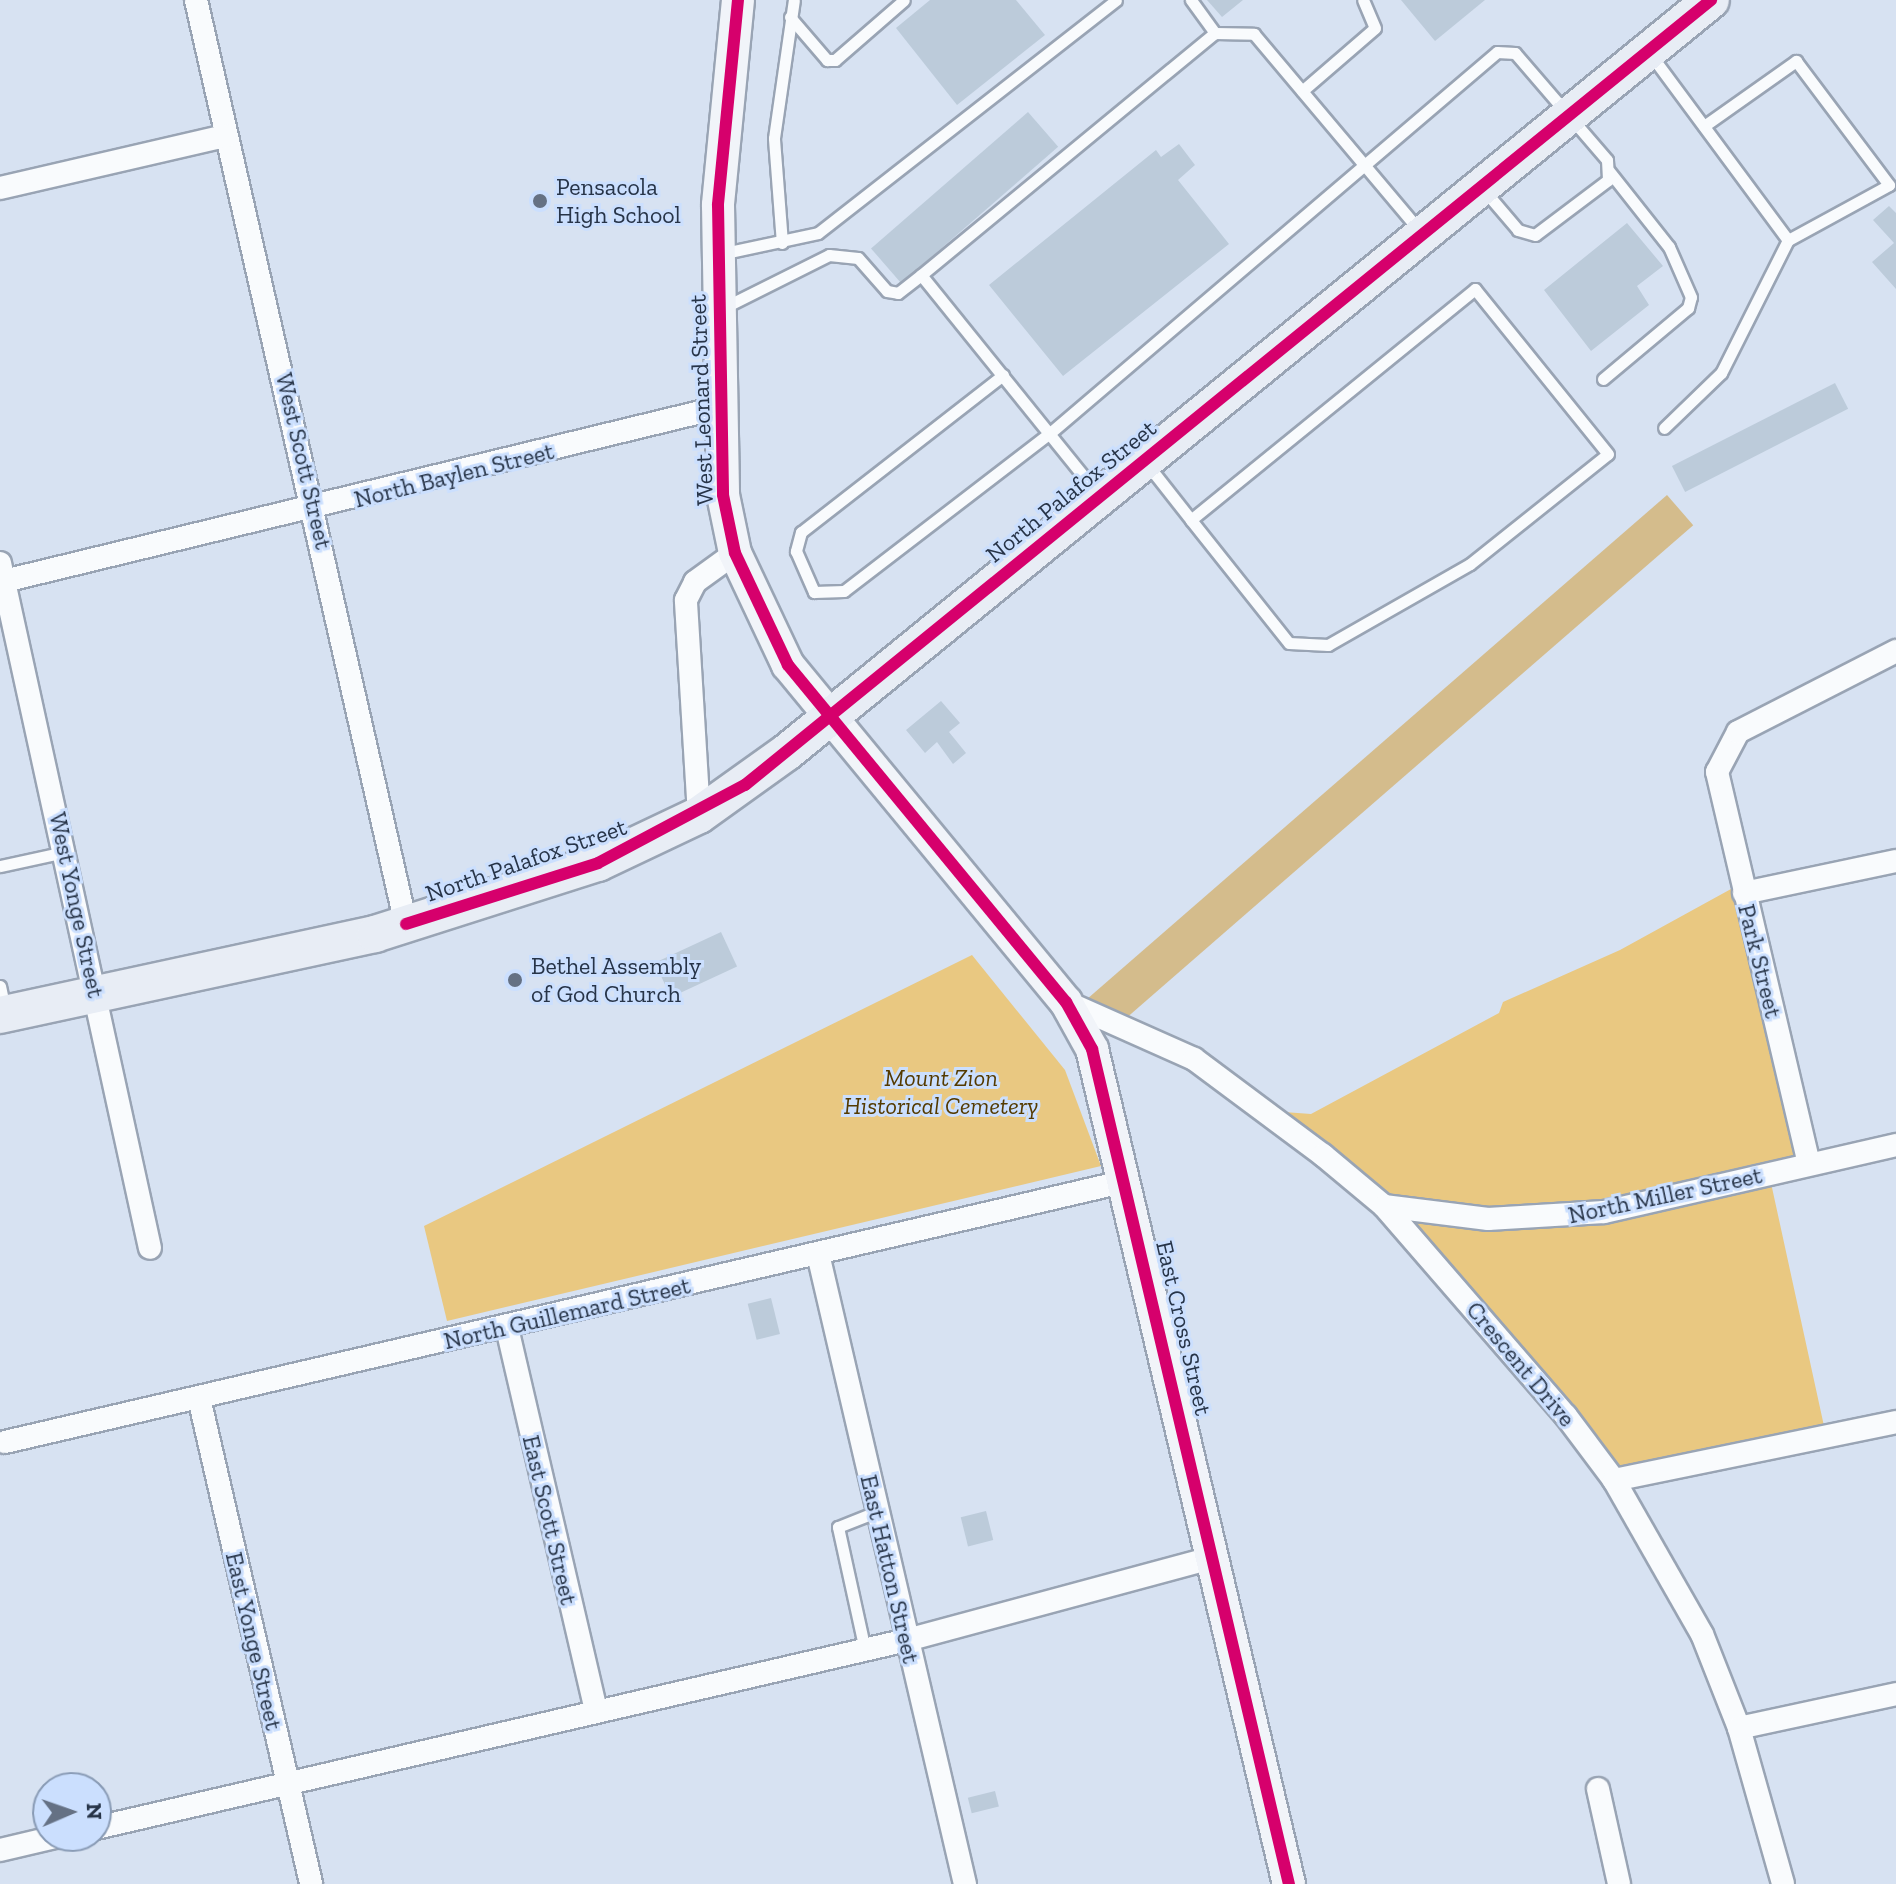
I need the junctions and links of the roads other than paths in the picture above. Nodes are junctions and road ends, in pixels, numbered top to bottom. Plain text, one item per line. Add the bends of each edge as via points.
1 (196, 0) edge
2 (738, 0) edge
3 (794, 0) edge
4 (904, 0) edge
5 (1116, 0) edge
6 (1191, 0) edge
7 (1363, 0) edge
8 (1711, 0) edge
9 (790, 17) junction
10 (1215, 33) junction
11 (1648, 51) junction
12 (1302, 91) junction
13 (1572, 113) junction
14 (1704, 126) junction
15 (226, 136) junction
16 (1367, 167) junction
17 (1609, 171) junction
18 (1481, 187) junction
19 (0, 188) edge
20 (1423, 234) junction
21 (1788, 240) junction
22 (782, 243) junction
23 (719, 254) junction
24 (921, 275) junction
25 (720, 309) junction
26 (1003, 375) junction
27 (1603, 379) dead end
28 (721, 407) junction
29 (1664, 428) dead end
30 (1050, 433) junction
31 (1144, 461) junction
32 (1100, 497) junction
33 (315, 508) junction
34 (1191, 520) junction
35 (735, 553) junction
36 (1, 575) edge
37 (1896, 651) edge
38 (829, 717) junction
39 (699, 815) junction
40 (924, 835) joint
41 (65, 851) junction
42 (1896, 861) edge
43 (0, 866) edge
44 (1744, 893) junction
45 (406, 924) junction
46 (96, 993) junction
47 (1066, 1002) junction
48 (2, 1005) edge
49 (1896, 1145) edge
50 (1809, 1164) junction
51 (1127, 1181) junction
52 (1384, 1206) junction
53 (150, 1248) dead end
54 (818, 1254) junction
55 (507, 1328) junction
56 (199, 1398) junction
57 (1896, 1422) edge
58 (5, 1442) dead end
59 (1614, 1480) junction
60 (876, 1512) junction
61 (1214, 1557) junction
62 (907, 1640) junction
63 (865, 1650) junction
64 (1896, 1694) edge
65 (596, 1711) junction
66 (1739, 1728) junction
67 (287, 1784) junction
68 (1598, 1789) dead end
69 (112, 1824) edge
70 (32, 1842) edge
71 (0, 1850) edge
72 (311, 1884) edge
73 (965, 1884) edge
74 (1289, 1884) edge
75 (1619, 1884) edge
76 (1783, 1884) edge

1 - 15 street, West Scott Street
2 - 23 street, West Leonard Street via 720,128
3 - 9 lane
4 - 9 lane via 835,60 827,60
5 - 22 lane via 818,233
6 - 10 lane
7 - 12 lane via 1375,28
8 - 11 main road, North Palafox Street
9 - 22 lane via 774,138
10 - 12 lane via 1254,34
10 - 24 lane
11 - 13 main road, North Palafox Street
11 - 14 lane
12 - 16 lane
13 - 16 lane via 1515,53 1497,52
13 - 17 lane
13 - 18 main road, North Palafox Street
14 - 21 lane
14 - 21 lane via 1796,61 1889,185
15 - 19 street
15 - 33 street, West Scott Street
16 - 20 lane
16 - 30 lane
17 - 18 lane via 1604,189 1535,235 1518,230
17 - 27 lane via 1669,247 1691,297 1688,308
18 - 20 main road, North Palafox Street
20 - 31 main road, North Palafox Street
21 - 29 lane via 1721,373
22 - 23 lane
23 - 25 street, West Leonard Street
24 - 25 lane via 898,293 887,291 858,258 829,255
24 - 26 lane
25 - 28 street, West Leonard Street
26 - 30 lane
26 - 30 lane via 801,532 796,551 814,592 844,591
28 - 33 street, North Baylen Street
28 - 35 street, West Leonard Street via 723,495
30 - 32 lane
31 - 32 main road, North Palafox Street
31 - 34 lane
32 - 38 main road, North Palafox Street
33 - 36 street, North Baylen Street
33 - 45 street, West Scott Street
34 - 34 lane via 1289,643 1328,645 1470,564 1608,454 1475,289
35 - 38 street, West Leonard Street via 767,631
35 - 39 street via 695,582 686,600
36 - 41 street, West Yonge Street
37 - 44 street, Park Street via 1750,724 1720,757 1719,788
38 - 39 main road, North Palafox Street
38 - 40 street, West Leonard Street
39 - 45 main road, North Palafox Street via 598,863
40 - 47 street, East Cross Street
41 - 43 lane
41 - 46 street, West Yonge Street
42 - 44 street
44 - 50 street, Park Street
45 - 46 main road, North Palafox Street
46 - 48 main road, North Palafox Street
46 - 53 street, West Yonge Street
47 - 51 street, East Cross Street via 1092,1049
47 - 52 street, Crescent Drive via 1194,1059
49 - 50 street, North Miller Street
50 - 52 street, North Miller Street via 1658,1201 1549,1218
51 - 54 street, North Guillemard Street
51 - 61 street, East Cross Street
52 - 59 street, Crescent Drive
54 - 55 street, North Guillemard Street
54 - 60 street, East Hatton Street
55 - 56 street, North Guillemard Street
55 - 65 street, East Scott Street
56 - 58 street, North Guillemard Street
56 - 67 street, East Yonge Street
57 - 59 street
59 - 66 street, Crescent Drive via 1702,1634
60 - 62 street, East Hatton Street
60 - 63 lane via 838,1527
61 - 62 street
61 - 74 street, East Cross Street
62 - 63 street
62 - 73 street, East Hatton Street
63 - 65 street
64 - 66 street
65 - 67 street
66 - 76 street, Crescent Drive
67 - 69 street
67 - 72 street, East Yonge Street
68 - 75 street
70 - 71 street

